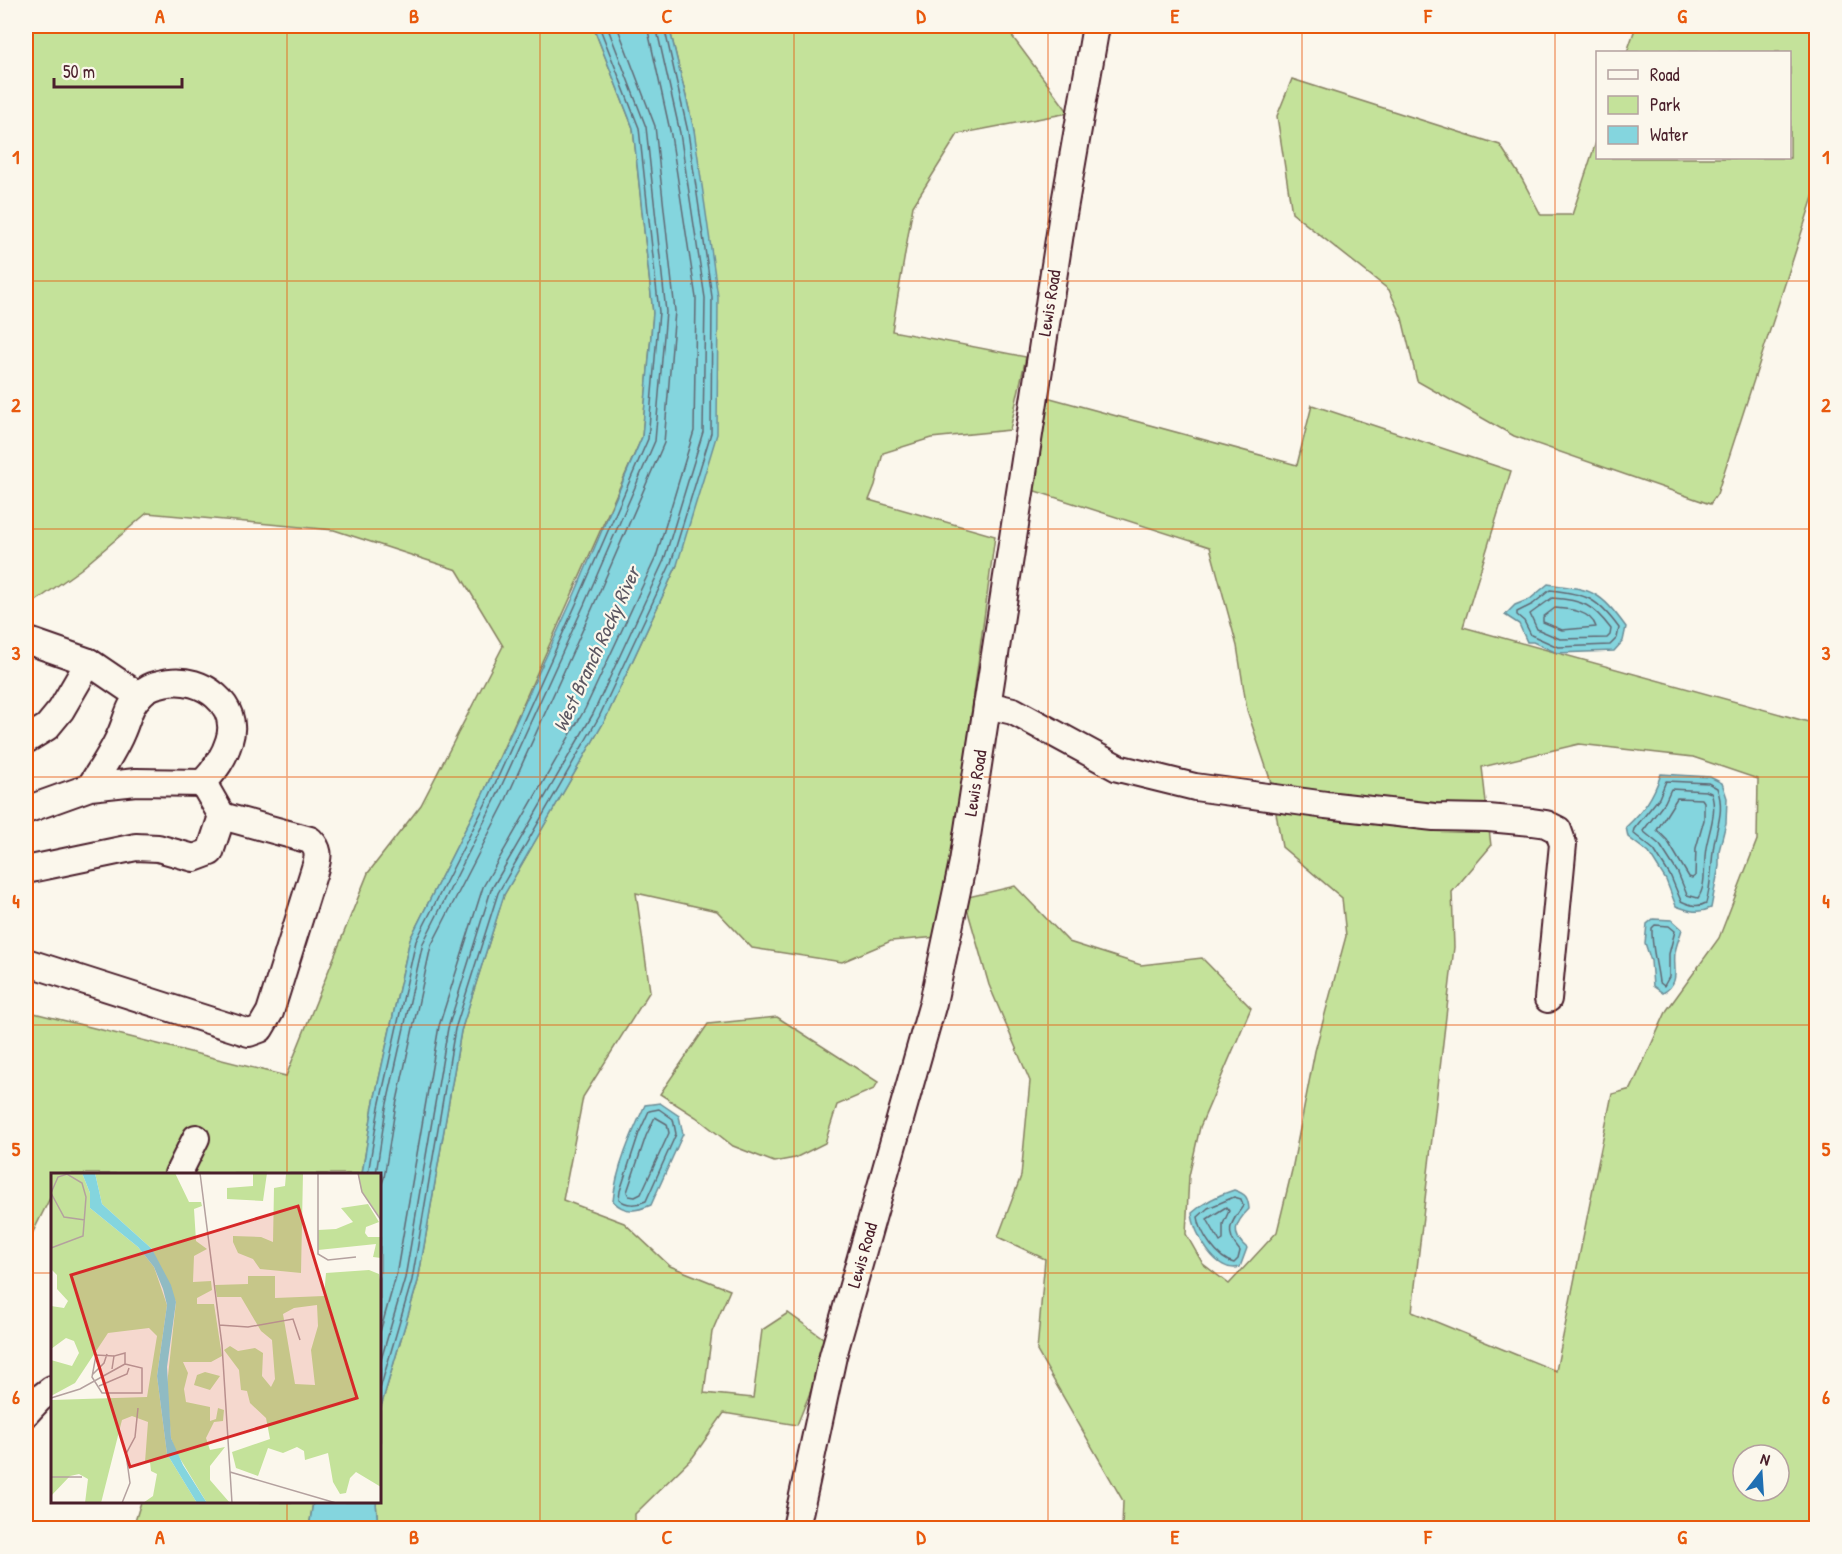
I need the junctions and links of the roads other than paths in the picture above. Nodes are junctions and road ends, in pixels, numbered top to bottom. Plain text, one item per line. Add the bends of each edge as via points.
1 (1096, 26) edge
2 (26, 640) edge
3 (89, 662) junction
4 (139, 696) junction
5 (987, 705) junction
6 (26, 740) edge
7 (203, 783) junction
8 (90, 787) junction
9 (26, 810) edge
10 (222, 816) junction
11 (26, 870) edge
12 (26, 962) edge
13 (1548, 999) dead end
14 (196, 1138) dead end
15 (178, 1173) edge
16 (51, 1390) edge
17 (26, 1413) edge
18 (796, 1528) edge

1 - 5 street, Lewis Road
2 - 3 street
3 - 4 street
3 - 6 street via 62,710 47,727
4 - 7 street via 156,684 180,681 203,686 221,699 230,720 230,739 219,765
4 - 8 street via 128,710 123,730
5 - 13 street via 1013,711 1118,768 1195,787 1434,817 1546,824 1558,830 1563,844
5 - 18 street, Lewis Road via 963,862 933,1003 833,1356
7 - 8 street via 136,782
7 - 10 street
8 - 9 street
10 - 11 street via 210,852 194,858 158,848 136,848
10 - 12 street via 310,840 318,848 273,1000 260,1029 249,1034
14 - 15 street
16 - 17 street

